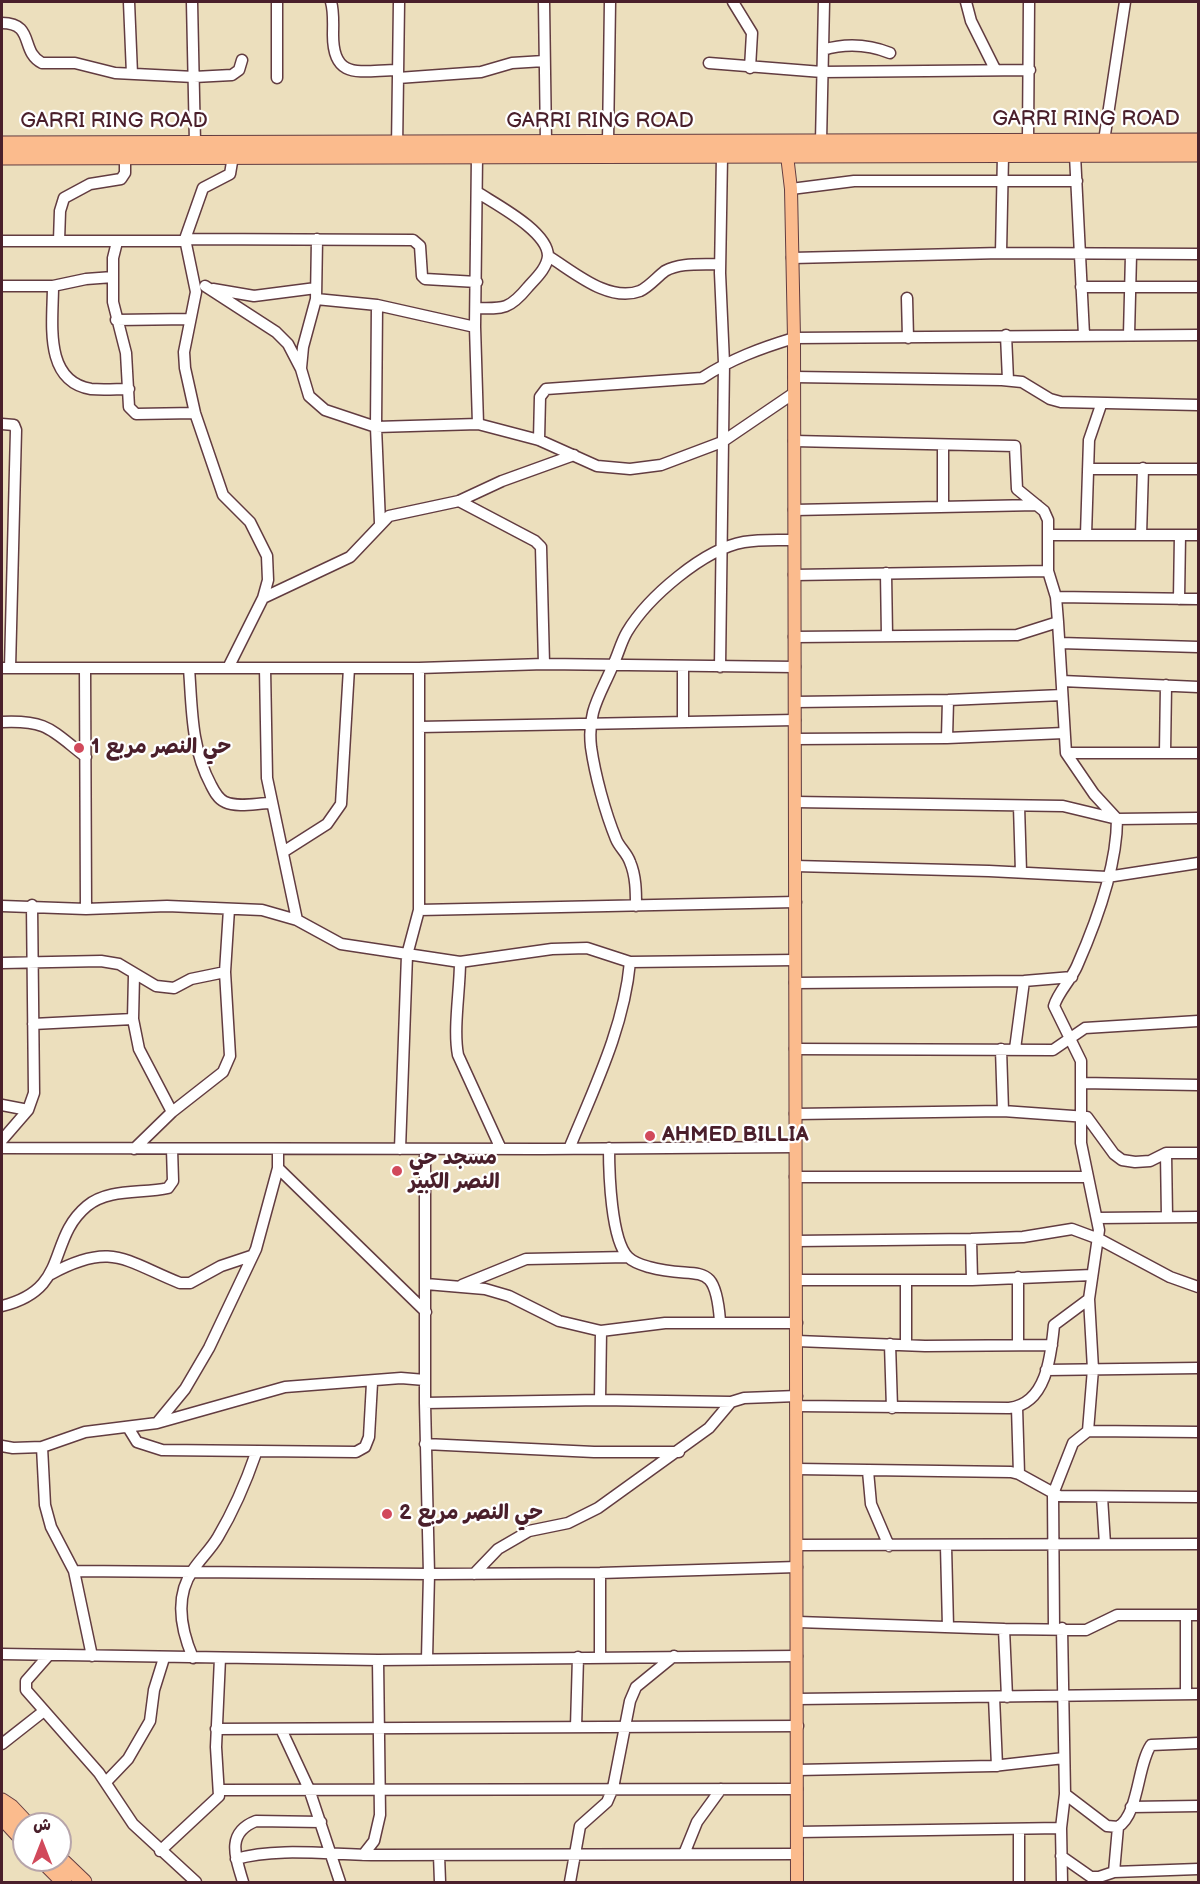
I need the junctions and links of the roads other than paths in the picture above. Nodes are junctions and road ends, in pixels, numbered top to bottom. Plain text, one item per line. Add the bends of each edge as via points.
1 (129, 2) edge
2 (192, 2) edge
3 (277, 2) edge
4 (331, 2) edge
5 (399, 2) edge
6 (544, 2) edge
7 (610, 2) edge
8 (733, 2) edge
9 (824, 2) edge
10 (966, 2) edge
11 (1029, 2) edge
12 (1125, 2) edge
13 (2, 23) edge
14 (823, 50) junction
15 (890, 52) dead end
16 (242, 60) dead end
17 (544, 61) junction
18 (709, 63) dead end
19 (750, 68) junction
20 (995, 69) junction
21 (1030, 70) junction
22 (822, 72) junction
23 (132, 74) junction
24 (398, 74) junction
25 (194, 77) junction
26 (277, 78) dead end
27 (1028, 140) junction
28 (1104, 141) junction
29 (1198, 141) edge
30 (546, 142) junction
31 (608, 142) junction
32 (820, 142) junction
33 (195, 143) junction
34 (2, 144) edge
35 (397, 149) junction
36 (786, 150) junction
37 (1198, 154) edge
38 (1003, 155) junction
39 (1076, 155) junction
40 (233, 156) junction
41 (477, 156) junction
42 (722, 156) junction
43 (2, 157) edge
44 (125, 157) junction
45 (1077, 181) junction
46 (1003, 182) junction
47 (791, 189) junction
48 (477, 192) junction
49 (317, 239) junction
50 (185, 240) junction
51 (2, 241) edge
52 (58, 241) junction
53 (117, 242) junction
54 (1001, 253) junction
55 (1198, 254) edge
56 (1131, 255) junction
57 (548, 256) junction
58 (1080, 256) junction
59 (792, 258) junction
60 (720, 264) junction
61 (113, 277) junction
62 (477, 282) junction
63 (200, 284) junction
64 (2, 286) edge
65 (53, 286) junction
66 (1131, 286) junction
67 (1081, 287) junction
68 (1198, 287) edge
69 (316, 293) junction
70 (907, 298) dead end
71 (377, 305) junction
72 (476, 308) junction
73 (190, 319) junction
74 (116, 320) junction
75 (475, 327) junction
76 (1006, 335) junction
77 (1084, 335) junction
78 (1129, 335) junction
79 (1198, 335) edge
80 (794, 338) junction
81 (908, 338) junction
82 (724, 363) junction
83 (301, 369) junction
84 (794, 376) junction
85 (1008, 380) junction
86 (129, 389) junction
87 (794, 393) junction
88 (1101, 405) junction
89 (1198, 405) edge
90 (195, 413) junction
91 (2, 424) edge
92 (478, 424) junction
93 (376, 426) junction
94 (539, 440) junction
95 (794, 441) junction
96 (722, 442) junction
97 (943, 446) junction
98 (574, 455) junction
99 (1143, 468) junction
100 (1088, 469) junction
101 (1198, 469) edge
102 (459, 501) junction
103 (1036, 505) junction
104 (943, 507) junction
105 (794, 510) junction
106 (381, 523) junction
107 (1048, 535) junction
108 (1086, 535) junction
109 (1141, 535) junction
110 (1180, 535) junction
111 (1198, 536) edge
112 (794, 540) junction
113 (721, 550) junction
114 (1048, 571) junction
115 (886, 573) junction
116 (794, 575) junction
117 (1056, 597) junction
118 (263, 598) junction
119 (1198, 598) edge
120 (1179, 599) junction
121 (1058, 622) junction
122 (887, 636) junction
123 (794, 637) junction
124 (1060, 643) junction
125 (1198, 647) edge
126 (544, 664) junction
127 (613, 667) junction
128 (683, 667) junction
129 (720, 667) junction
130 (795, 667) junction
131 (6, 668) edge
132 (85, 668) junction
133 (189, 668) junction
134 (228, 668) junction
135 (265, 668) junction
136 (349, 668) junction
137 (419, 668) junction
138 (1062, 681) junction
139 (1166, 685) junction
140 (1198, 687) edge
141 (1062, 695) junction
142 (948, 700) junction
143 (795, 702) junction
144 (795, 720) junction
145 (2, 722) edge
146 (683, 722) junction
147 (589, 726) junction
148 (419, 727) junction
149 (1064, 733) junction
150 (947, 738) junction
151 (795, 739) junction
152 (1066, 753) junction
153 (1165, 753) junction
154 (1198, 753) edge
155 (86, 757) junction
156 (795, 802) junction
157 (271, 803) junction
158 (1019, 806) junction
159 (1198, 818) edge
160 (1117, 819) junction
161 (283, 852) junction
162 (1198, 863) edge
163 (795, 866) junction
164 (1021, 872) junction
165 (1107, 877) junction
166 (796, 902) junction
167 (32, 905) junction
168 (2, 906) edge
169 (636, 906) junction
170 (86, 909) junction
171 (229, 909) junction
172 (419, 910) junction
173 (297, 920) junction
174 (407, 955) junction
175 (795, 960) junction
176 (460, 962) junction
177 (630, 962) junction
178 (2, 963) edge
179 (33, 964) junction
180 (225, 972) junction
181 (134, 975) junction
182 (1072, 977) junction
183 (1024, 981) junction
184 (795, 983) junction
185 (134, 1019) junction
186 (1198, 1021) edge
187 (33, 1024) junction
188 (1071, 1039) junction
189 (795, 1049) junction
190 (1001, 1049) junction
191 (1015, 1049) junction
192 (1081, 1083) junction
193 (1198, 1085) edge
194 (2, 1105) edge
195 (28, 1110) junction
196 (1003, 1111) junction
197 (172, 1112) junction
198 (795, 1114) junction
199 (1080, 1114) junction
200 (2, 1140) edge
201 (795, 1146) junction
202 (2, 1148) edge
203 (609, 1148) junction
204 (134, 1149) junction
205 (172, 1149) junction
206 (278, 1149) junction
207 (400, 1149) junction
208 (425, 1149) junction
209 (501, 1149) junction
210 (569, 1149) junction
211 (1198, 1153) edge
212 (1166, 1154) junction
213 (278, 1168) junction
214 (795, 1177) junction
215 (1088, 1177) junction
216 (1167, 1217) junction
217 (1198, 1217) edge
218 (1097, 1218) junction
219 (971, 1239) junction
220 (1099, 1239) junction
221 (796, 1241) junction
222 (250, 1256) junction
223 (628, 1257) junction
224 (51, 1274) junction
225 (1092, 1275) junction
226 (1018, 1277) junction
227 (796, 1280) junction
228 (972, 1280) junction
229 (906, 1281) junction
230 (426, 1284) junction
231 (461, 1286) junction
232 (1198, 1287) edge
233 (1089, 1299) junction
234 (2, 1306) edge
235 (426, 1312) junction
236 (720, 1321) junction
237 (797, 1323) junction
238 (601, 1331) junction
239 (796, 1341) junction
240 (890, 1344) junction
241 (906, 1345) junction
242 (1018, 1345) junction
243 (1052, 1345) junction
244 (1198, 1368) edge
245 (1093, 1369) junction
246 (1046, 1370) junction
247 (425, 1380) junction
248 (372, 1383) junction
249 (600, 1400) junction
250 (797, 1401) junction
251 (731, 1402) junction
252 (425, 1403) junction
253 (1017, 1407) junction
254 (892, 1408) junction
255 (157, 1423) junction
256 (129, 1429) junction
257 (1088, 1431) junction
258 (1198, 1432) edge
259 (425, 1444) junction
260 (2, 1446) edge
261 (42, 1447) junction
262 (679, 1452) junction
263 (256, 1453) junction
264 (797, 1469) junction
265 (868, 1471) junction
266 (1019, 1474) junction
267 (1053, 1494) junction
268 (1102, 1497) junction
269 (1198, 1497) edge
270 (1105, 1544) junction
271 (1198, 1544) edge
272 (797, 1545) junction
273 (1054, 1545) junction
274 (889, 1546) junction
275 (946, 1546) junction
276 (797, 1567) junction
277 (74, 1571) junction
278 (191, 1571) junction
279 (600, 1573) junction
280 (429, 1574) junction
281 (474, 1574) junction
282 (1186, 1615) junction
283 (1198, 1615) edge
284 (798, 1622) junction
285 (948, 1627) junction
286 (1058, 1628) junction
287 (1004, 1629) junction
288 (2, 1654) edge
289 (48, 1656) junction
290 (92, 1656) junction
291 (674, 1656) junction
292 (797, 1656) junction
293 (578, 1657) junction
294 (600, 1657) junction
295 (164, 1658) junction
296 (194, 1658) junction
297 (220, 1658) junction
298 (427, 1659) junction
299 (378, 1660) junction
300 (1186, 1693) junction
301 (1198, 1694) edge
302 (1063, 1695) junction
303 (994, 1697) junction
304 (1007, 1697) junction
305 (797, 1699) junction
306 (44, 1711) junction
307 (798, 1726) junction
308 (576, 1727) junction
309 (377, 1728) junction
310 (624, 1728) junction
311 (216, 1729) junction
312 (281, 1729) junction
313 (1198, 1743) edge
314 (2, 1744) edge
315 (1064, 1758) junction
316 (997, 1766) junction
317 (797, 1770) junction
318 (106, 1782) junction
319 (614, 1788) junction
320 (309, 1789) junction
321 (379, 1789) junction
322 (721, 1789) junction
323 (797, 1789) junction
324 (220, 1790) junction
325 (1065, 1794) junction
326 (2, 1802) edge
327 (1198, 1806) edge
328 (1131, 1807) junction
329 (16, 1812) edge
330 (321, 1822) junction
331 (1118, 1827) junction
332 (1060, 1828) junction
333 (1019, 1829) junction
334 (797, 1832) junction
335 (160, 1851) junction
336 (576, 1854) junction
337 (684, 1854) junction
338 (797, 1854) junction
339 (332, 1855) junction
340 (363, 1855) junction
341 (439, 1855) junction
342 (1061, 1856) junction
343 (236, 1859) junction
344 (1198, 1869) edge
345 (72, 1870) edge
346 (1114, 1872) junction
347 (84, 1882) edge
348 (196, 1882) edge
349 (243, 1882) edge
350 (340, 1882) edge
351 (440, 1882) edge
352 (570, 1882) edge
353 (797, 1882) edge
354 (1019, 1882) edge
355 (1062, 1882) edge

1 - 23 street
2 - 25 street
3 - 26 street
4 - 24 street via 333,54 340,66
5 - 24 street
6 - 17 street
7 - 31 street
8 - 19 street via 753,38
9 - 14 street
10 - 20 street
11 - 21 street
12 - 28 street
13 - 23 street via 22,29 38,61 75,63
14 - 15 street via 850,44
14 - 22 street
16 - 25 street via 239,70 232,75
17 - 24 street via 512,63 481,72
17 - 30 street
18 - 19 street
19 - 22 street
20 - 21 street
20 - 22 street
21 - 27 street
22 - 32 street
23 - 25 street
24 - 35 street
25 - 33 street
27 - 28 highway, GARRI RING ROAD
27 - 32 highway, GARRI RING ROAD
28 - 29 highway, GARRI RING ROAD
30 - 31 highway, GARRI RING ROAD
30 - 35 highway, GARRI RING ROAD
31 - 36 highway, GARRI RING ROAD
32 - 36 highway, GARRI RING ROAD
33 - 34 highway, GARRI RING ROAD
33 - 35 highway, GARRI RING ROAD
35 - 40 highway, GARRI RING ROAD
35 - 41 highway, GARRI RING ROAD
36 - 38 highway, GARRI RING ROAD
36 - 42 highway, GARRI RING ROAD
36 - 47 main road
37 - 39 highway, GARRI RING ROAD
38 - 39 highway, GARRI RING ROAD
38 - 46 street
39 - 45 street
40 - 44 highway, GARRI RING ROAD
40 - 50 street via 230,174 201,192
41 - 42 highway, GARRI RING ROAD
41 - 48 street
42 - 60 street
43 - 44 highway, GARRI RING ROAD
44 - 52 street via 121,179 90,184 64,198
45 - 46 street
45 - 58 street
46 - 47 street via 854,181
46 - 54 street
47 - 59 main road
48 - 57 street via 538,235
48 - 62 street
49 - 50 street
49 - 62 street via 413,240 420,246 425,279
49 - 69 street
50 - 53 street
50 - 63 street
51 - 52 street
52 - 53 street
53 - 61 street
54 - 58 street
54 - 59 street
55 - 56 street
56 - 58 street
56 - 66 street
57 - 60 street via 599,288 627,293 638,292 681,265
57 - 72 street via 540,273 506,308
58 - 67 street
59 - 80 main road
60 - 82 street
61 - 65 street
61 - 74 street
62 - 72 street
63 - 69 street via 254,296
63 - 73 street
63 - 83 street via 276,332 288,344
64 - 65 street
65 - 86 street via 53,342 62,373 91,388
66 - 67 street
66 - 68 street
66 - 78 street
67 - 77 street
69 - 71 street
69 - 83 street
70 - 81 street
71 - 75 street
71 - 93 street
72 - 75 street
73 - 74 street
73 - 90 street via 184,361
74 - 86 street via 126,353
75 - 92 street
76 - 77 street
76 - 81 street
76 - 85 street
77 - 78 street
78 - 79 street
80 - 81 street
80 - 82 street
80 - 84 main road
82 - 94 street via 702,378 546,389 540,397
82 - 96 street
83 - 93 street via 309,396 325,410
84 - 85 street
84 - 87 main road
85 - 88 street via 1028,384 1055,401
86 - 90 street via 129,407 136,414
87 - 95 main road
87 - 96 street
88 - 89 street
88 - 100 street via 1090,433
90 - 118 street via 223,495 250,522 267,556 268,579
91 - 131 street via 14,425 16,430
92 - 93 street
92 - 94 street
93 - 106 street
94 - 98 street
95 - 97 street
95 - 105 main road
96 - 98 street via 661,465 630,470 597,465
96 - 113 street
97 - 103 street via 1013,445 1017,451 1017,489
97 - 104 street
98 - 102 street
99 - 100 street
99 - 101 street
99 - 109 street
100 - 108 street
102 - 106 street via 389,516
102 - 126 street via 541,547
103 - 104 street
103 - 107 street via 1047,515
104 - 105 street
105 - 112 main road
106 - 118 street via 350,557
107 - 108 street
107 - 114 street
108 - 109 street
109 - 110 street
110 - 111 street
110 - 120 street
112 - 113 street via 744,542
112 - 116 main road
113 - 127 street via 686,571 649,603 626,632
113 - 129 street
114 - 115 street
114 - 117 street
115 - 116 street
115 - 122 street
116 - 123 main road
117 - 120 street
117 - 121 street
118 - 134 street
119 - 120 street
121 - 122 street via 1017,635
121 - 124 street
122 - 123 street
123 - 130 main road
124 - 125 street
124 - 138 street
126 - 127 street
126 - 137 street
127 - 128 street
127 - 147 street via 596,699
128 - 129 street
128 - 146 street
129 - 130 street
130 - 143 main road
131 - 132 street
132 - 133 street
132 - 155 street
133 - 134 street
133 - 157 street via 195,747 217,796 235,804
134 - 135 street
135 - 136 street
135 - 157 street
136 - 137 street
136 - 161 street via 341,804 327,824
137 - 148 street
138 - 139 street
138 - 141 street
139 - 140 street
139 - 153 street
141 - 142 street
141 - 149 street
142 - 143 street
142 - 150 street
143 - 144 main road
144 - 146 street
144 - 151 main road
145 - 155 street via 44,725
146 - 147 street
147 - 148 street
147 - 169 street via 606,813 617,842 630,861
148 - 172 street
149 - 150 street
149 - 152 street
150 - 151 street
151 - 156 main road
152 - 153 street
152 - 160 street
153 - 154 street
155 - 170 street
156 - 158 street
156 - 163 main road
157 - 161 street
158 - 160 street via 1063,806
158 - 164 street
159 - 160 street
160 - 165 street via 1117,844
161 - 173 street
162 - 165 street
163 - 164 street
163 - 166 main road
164 - 165 street
165 - 182 street
166 - 169 street
166 - 175 main road
167 - 168 street
167 - 170 street
167 - 179 street
169 - 172 street
170 - 171 street
171 - 173 street via 262,910
171 - 180 street
172 - 174 street
173 - 174 street via 341,944
174 - 176 street
174 - 207 street
175 - 177 street
175 - 184 main road
176 - 177 street via 587,948
176 - 209 street via 455,1041 458,1055
177 - 210 street via 627,997 614,1039
178 - 179 street
179 - 181 street via 101,961 118,964
179 - 187 street
180 - 181 street via 191,979 174,988 156,986
180 - 197 street via 230,1056 223,1071
181 - 185 street
182 - 183 street
182 - 188 street via 1054,1006
183 - 184 street
183 - 191 street
184 - 189 main road
185 - 187 street
185 - 197 street via 139,1049
186 - 188 street via 1084,1028
187 - 195 street via 34,1093
188 - 191 street via 1054,1050
188 - 192 street via 1081,1060
189 - 190 street
189 - 198 main road
190 - 191 street
190 - 196 street
192 - 193 street
192 - 199 street
194 - 195 street
195 - 200 street
196 - 198 street
196 - 199 street
197 - 204 street
198 - 201 main road
199 - 212 street via 1089,1119 1114,1155 1122,1160 1150,1161
199 - 215 street
201 - 203 street
201 - 214 main road
202 - 204 street
203 - 210 street
203 - 223 street via 609,1182 616,1223
204 - 205 street
205 - 206 street
205 - 224 street via 173,1181 168,1188 104,1196 87,1206 68,1234
206 - 207 street
206 - 213 street
207 - 208 street
208 - 209 street
208 - 230 street
209 - 210 street
211 - 212 street
212 - 216 street
213 - 222 street via 256,1249
213 - 235 street
214 - 215 street
214 - 221 main road
215 - 218 street
216 - 217 street
216 - 218 street
218 - 220 street
219 - 220 street via 1023,1237 1066,1229
219 - 221 street
219 - 228 street
220 - 225 street
220 - 232 street via 1170,1277
221 - 227 main road
222 - 224 street via 190,1283 180,1283 118,1256 92,1257
222 - 255 street via 209,1348 185,1389
223 - 231 street via 526,1259
223 - 236 street via 670,1273 700,1274 711,1280 718,1294
224 - 234 street via 26,1299
225 - 226 street
225 - 233 street
226 - 228 street
226 - 242 street
227 - 229 street
227 - 237 main road
228 - 229 street
229 - 241 street
230 - 231 street
230 - 235 street
231 - 238 street via 509,1296 559,1321
233 - 243 street via 1054,1325
233 - 245 street
235 - 247 street
236 - 237 street
236 - 238 street
237 - 239 main road
238 - 249 street
239 - 240 street
239 - 250 main road
240 - 241 street
240 - 254 street
241 - 242 street
242 - 243 street
243 - 246 street
244 - 245 street
245 - 246 street
245 - 257 street
246 - 253 street via 1036,1395
247 - 248 street via 401,1378
247 - 252 street
248 - 255 street via 285,1388
248 - 263 street via 365,1447 356,1452
249 - 251 street
249 - 252 street
250 - 251 street via 744,1398
250 - 254 street
250 - 264 main road
251 - 262 street via 710,1428
252 - 259 street
253 - 254 street
253 - 266 street
255 - 256 street
256 - 261 street via 85,1432
256 - 263 street via 137,1442 155,1448
257 - 258 street
257 - 267 street via 1073,1443
259 - 262 street
259 - 280 street
260 - 261 street
261 - 277 street via 45,1505 51,1527
262 - 281 street via 598,1508 568,1523 529,1531 508,1543
263 - 278 street via 229,1518 212,1547
264 - 265 street
264 - 272 main road
265 - 266 street
265 - 274 street via 871,1504
266 - 267 street
267 - 268 street
267 - 273 street
268 - 269 street
268 - 270 street
270 - 271 street
270 - 273 street
272 - 274 street
272 - 276 main road
273 - 275 street
273 - 286 street
274 - 275 street
275 - 285 street
276 - 279 street
276 - 284 main road
277 - 278 street
277 - 290 street
278 - 280 street
278 - 296 street via 181,1604 182,1633
279 - 281 street
279 - 294 street
280 - 281 street
280 - 298 street
282 - 283 street
282 - 286 street via 1117,1615 1091,1629
282 - 300 street
284 - 285 street
284 - 292 main road
285 - 287 street
286 - 287 street
286 - 302 street
287 - 304 street
288 - 289 street
289 - 290 street
289 - 306 street via 24,1685
290 - 295 street
291 - 292 street
291 - 294 street
291 - 310 street via 636,1687
292 - 305 main road
293 - 294 street
293 - 298 street
293 - 308 street
295 - 296 street
295 - 318 street via 150,1721 128,1760
296 - 297 street
297 - 299 street
297 - 311 street
298 - 299 street
299 - 309 street
300 - 301 street
300 - 302 street
302 - 304 street
302 - 315 street
303 - 304 street
303 - 305 street
303 - 316 street
305 - 307 main road
306 - 314 street
306 - 318 street
307 - 310 street
307 - 317 main road
308 - 309 street
308 - 310 street
309 - 312 street
309 - 321 street
310 - 319 street
311 - 312 street
311 - 324 street
312 - 320 street
313 - 328 street via 1151,1745
315 - 316 street
315 - 325 street
316 - 317 street
317 - 323 main road
318 - 335 street via 133,1824
319 - 321 street
319 - 322 street
319 - 336 street via 607,1802 582,1822
320 - 321 street
320 - 324 street
320 - 330 street
321 - 340 street via 378,1830
322 - 323 street
322 - 337 street via 697,1822
323 - 334 main road
324 - 335 street via 215,1801
325 - 331 street via 1107,1826
325 - 332 street
326 - 329 highway
327 - 328 street
328 - 331 street
330 - 339 street
330 - 343 street via 250,1823 236,1839
331 - 346 street
332 - 333 street
332 - 342 street
333 - 334 street
333 - 354 street
334 - 338 main road
335 - 348 street
336 - 337 street
336 - 341 street
336 - 352 street
337 - 338 street
338 - 353 main road
339 - 340 street
339 - 343 street via 270,1853
339 - 350 street
340 - 341 street
341 - 351 street
342 - 346 street via 1091,1877
342 - 355 street
343 - 349 street
344 - 346 street
345 - 347 highway

